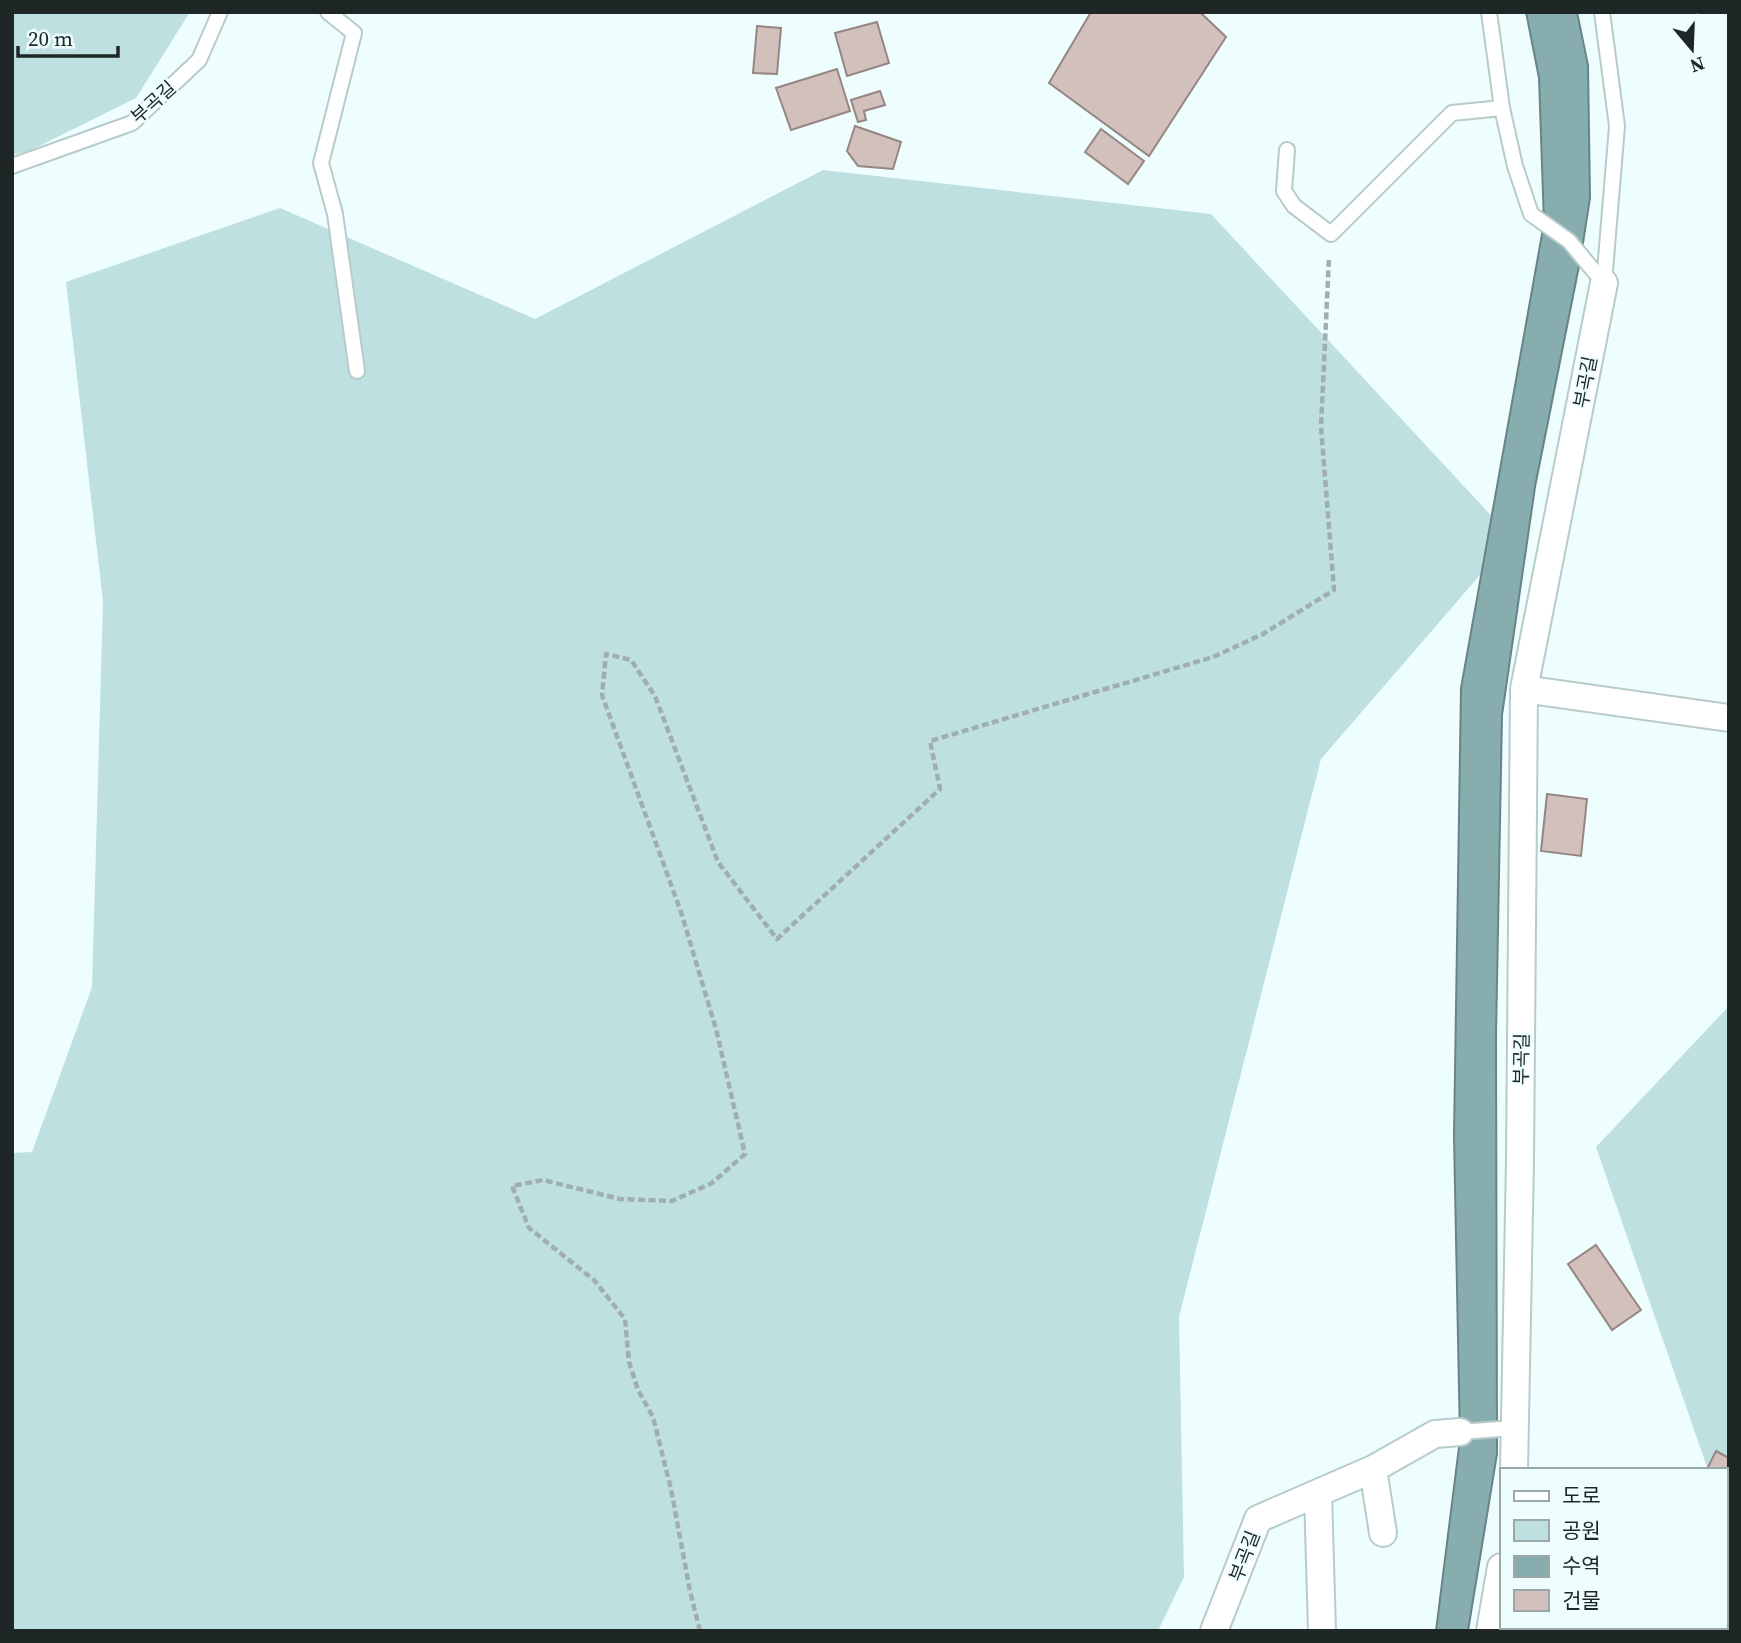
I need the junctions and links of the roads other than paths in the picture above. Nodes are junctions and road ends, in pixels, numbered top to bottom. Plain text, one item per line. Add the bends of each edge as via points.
1 (220, 12) edge
2 (328, 12) edge
3 (1489, 12) edge
4 (1602, 12) edge
5 (1502, 108) junction
6 (1287, 150) dead end
7 (12, 166) edge
8 (1604, 282) junction
9 (357, 371) dead end
10 (1524, 689) junction
11 (1729, 718) edge
12 (1506, 1429) junction
13 (1460, 1432) joint
14 (1514, 1468) edge
15 (1373, 1469) junction
16 (1318, 1493) junction
17 (1383, 1533) dead end
18 (1500, 1573) edge
19 (1214, 1631) edge
20 (1322, 1631) edge
21 (1490, 1631) edge

1 - 7 lane, 부곡길 via 199,60 132,123
2 - 9 lane via 354,33 321,163 335,214
3 - 5 lane
4 - 8 lane via 1617,126
5 - 6 lane via 1452,113 1331,234 1294,206 1284,191
5 - 8 lane via 1531,214 1569,242
8 - 10 street, 부곡길
10 - 11 street
10 - 12 street, 부곡길 via 1520,1174
12 - 13 lane, 부곡길
12 - 14 street, 부곡길
13 - 15 street, 부곡길 via 1435,1434
15 - 16 street, 부곡길
15 - 17 street
16 - 19 street, 부곡길 via 1258,1519
16 - 20 street
18 - 21 street

